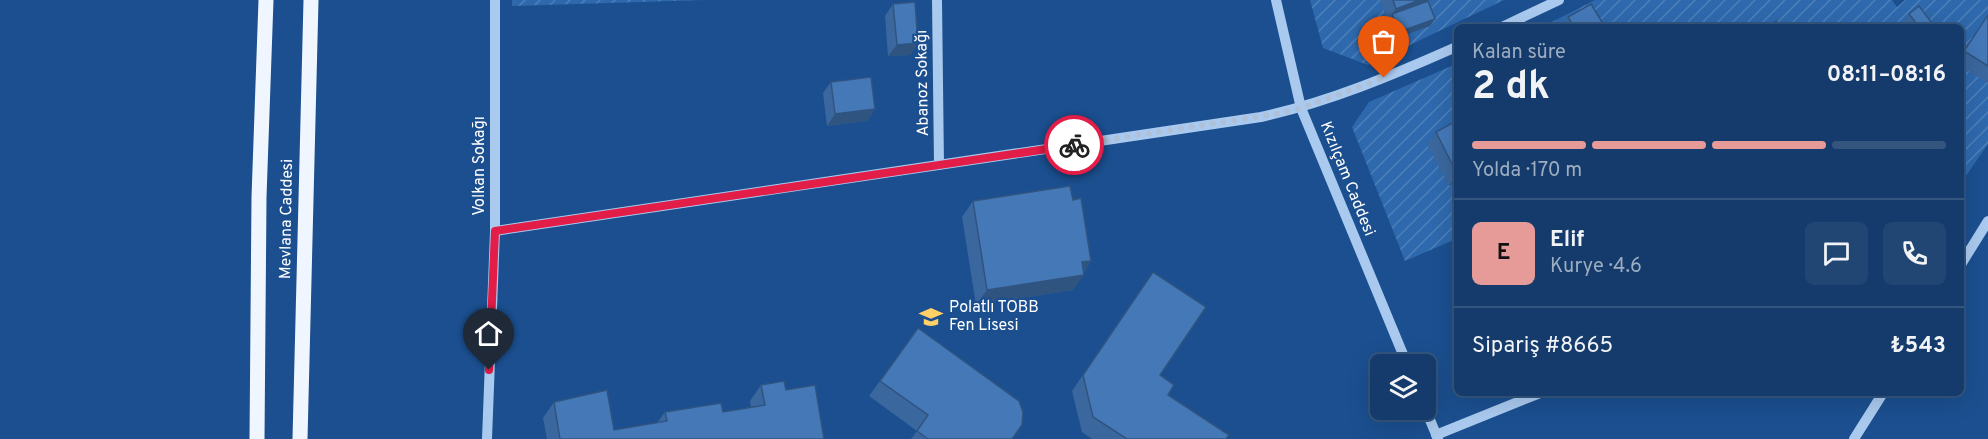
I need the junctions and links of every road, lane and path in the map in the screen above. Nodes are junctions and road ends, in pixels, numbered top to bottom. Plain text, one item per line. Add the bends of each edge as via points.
1 (266, 0) edge
2 (311, 0) edge
3 (495, 0) edge
4 (937, 0) edge
5 (1276, 0) edge
6 (1559, 0) edge
7 (1508, 24) edge
8 (1454, 48) edge
9 (1301, 108) junction
10 (939, 165) junction
11 (1988, 221) edge
12 (495, 231) junction
13 (1964, 260) edge
14 (1403, 354) edge
15 (1533, 396) edge
16 (1880, 396) edge
17 (1430, 420) edge
18 (1437, 437) edge
19 (257, 439) edge
20 (300, 439) edge
21 (487, 439) edge
22 (1854, 439) edge

1 - 19 main road, Mevlana Caddesi
2 - 20 main road, Mevlana Caddesi
3 - 12 street, Volkan Sokağı
4 - 10 street, Abanoz Sokağı
5 - 9 street, Kızılçam Caddesi
6 - 7 street
8 - 9 street
9 - 10 street
9 - 14 street, Kızılçam Caddesi
10 - 12 street
11 - 13 street
12 - 21 street, Volkan Sokağı
15 - 18 street
16 - 22 street
17 - 18 street

